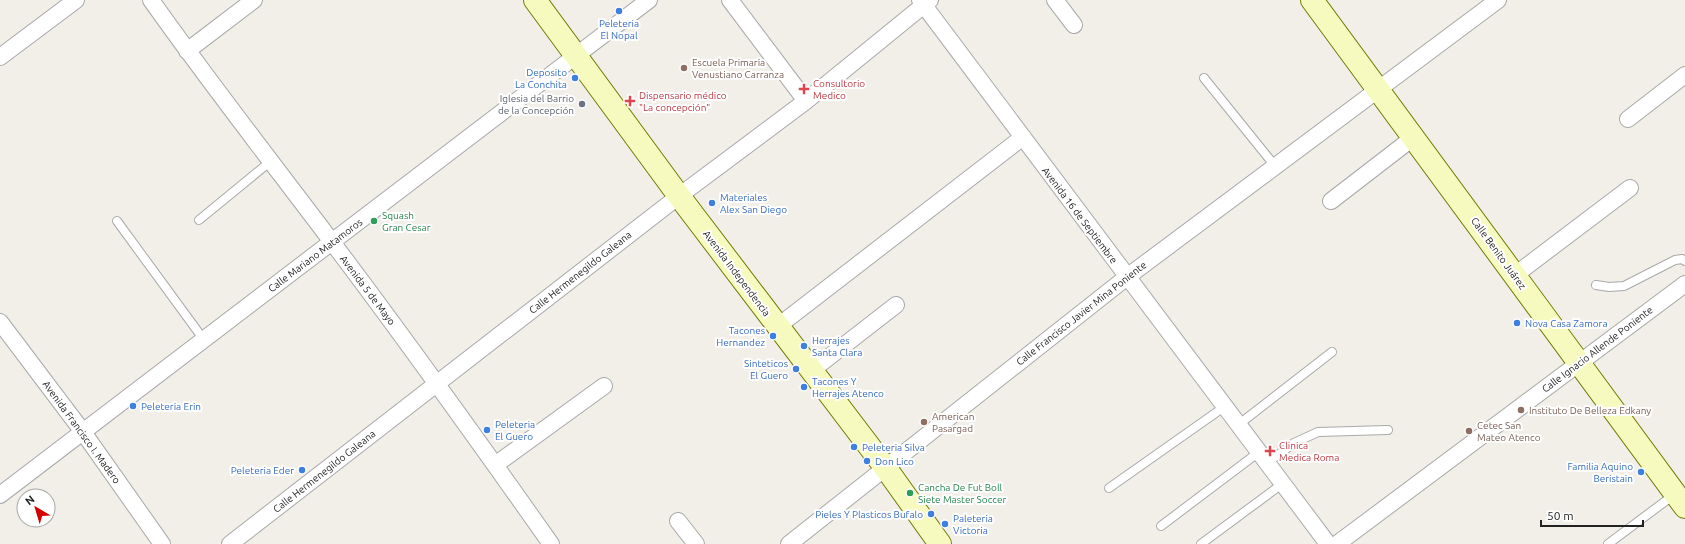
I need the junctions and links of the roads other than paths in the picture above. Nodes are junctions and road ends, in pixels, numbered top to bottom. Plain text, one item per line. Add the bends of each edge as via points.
1 (76, 0) edge
2 (151, 0) edge
3 (254, 0) edge
4 (535, 0) edge
5 (649, 0) edge
6 (730, 0) edge
7 (1055, 0) edge
8 (1312, 0) edge
9 (1498, 0) edge
10 (925, 2) edge
11 (1074, 25) dead end
12 (187, 51) junction
13 (576, 56) junction
14 (0, 57) edge
15 (1685, 75) edge
16 (1204, 78) dead end
17 (1378, 89) junction
18 (806, 101) junction
19 (1628, 118) dead end
20 (1023, 137) junction
21 (1414, 137) junction
22 (271, 161) junction
23 (1275, 166) junction
24 (1630, 188) dead end
25 (679, 196) junction
26 (1331, 200) dead end
27 (199, 220) dead end
28 (117, 221) dead end
29 (332, 242) junction
30 (1685, 261) edge
31 (1515, 275) junction
32 (1127, 277) junction
33 (1685, 284) edge
34 (1596, 285) dead end
35 (896, 305) dead end
36 (0, 322) edge
37 (778, 327) junction
38 (204, 340) junction
39 (1332, 352) dead end
40 (1579, 362) junction
41 (811, 371) junction
42 (436, 383) junction
43 (604, 386) dead end
44 (1224, 406) junction
45 (1238, 425) junction
46 (1388, 430) dead end
47 (83, 432) junction
48 (1263, 458) junction
49 (495, 465) junction
50 (885, 467) junction
51 (1282, 484) junction
52 (1109, 488) dead end
53 (0, 496) edge
54 (1682, 502) edge
55 (678, 520) dead end
56 (1160, 526) dead end
57 (162, 544) edge
58 (230, 544) edge
59 (551, 544) edge
60 (696, 544) edge
61 (789, 544) edge
62 (940, 544) edge
63 (1202, 544) edge
64 (1328, 544) edge
65 (1337, 544) edge
66 (1608, 544) edge

1 - 14 street
2 - 12 street, Avenida 5 de Mayo
3 - 12 street
4 - 13 main road, Avenida Independencia
5 - 13 street, Calle Mariano Matamoros
6 - 18 street
7 - 11 street
8 - 17 main road, Calle Benito Juárez
9 - 17 street, Calle Francisco Javier Mina Poniente
10 - 18 street, Calle Hermenegildo Galeana
10 - 20 street, Avenida 16 de Septiembre
12 - 22 street, Avenida 5 de Mayo
13 - 25 main road, Avenida Independencia
13 - 29 street, Calle Mariano Matamoros
15 - 19 street
16 - 23 lane
17 - 21 main road, Calle Benito Juárez
17 - 23 street, Calle Francisco Javier Mina Poniente
18 - 25 street, Calle Hermenegildo Galeana
20 - 32 street, Avenida 16 de Septiembre
20 - 37 street
21 - 26 street
21 - 31 main road, Calle Benito Juárez
22 - 27 lane
22 - 29 street, Avenida 5 de Mayo
23 - 32 street, Calle Francisco Javier Mina Poniente
24 - 31 street
25 - 37 main road, Avenida Independencia
25 - 42 street, Calle Hermenegildo Galeana
28 - 38 lane
29 - 38 street, Calle Mariano Matamoros
29 - 42 street, Avenida 5 de Mayo
30 - 34 lane via 1675,260 1624,286
31 - 40 main road, Calle Benito Juárez
32 - 44 street, Avenida 16 de Septiembre
32 - 50 street, Calle Francisco Javier Mina Poniente
33 - 40 street, Calle Ignacio Allende Poniente
35 - 41 street
36 - 47 street, Avenida Francisco I. Madero
37 - 41 main road, Avenida Independencia
38 - 47 street, Calle Mariano Matamoros
39 - 45 lane
40 - 54 main road, Calle Benito Juárez
40 - 65 street, Calle Ignacio Allende Poniente
41 - 50 main road, Avenida Independencia
42 - 49 street, Avenida 5 de Mayo
42 - 58 street, Calle Hermenegildo Galeana
43 - 49 street
44 - 45 street, Avenida 16 de Septiembre
44 - 52 lane
45 - 48 street, Avenida 16 de Septiembre
46 - 48 lane via 1318,432
47 - 53 street, Calle Mariano Matamoros
47 - 57 street, Avenida Francisco I. Madero
48 - 51 street, Avenida 16 de Septiembre
48 - 56 lane
49 - 59 street, Avenida 5 de Mayo
50 - 61 street, Calle Francisco Javier Mina Poniente
50 - 62 main road, Avenida Independencia
51 - 63 lane
51 - 64 street, Avenida 16 de Septiembre
54 - 66 lane
55 - 60 street

